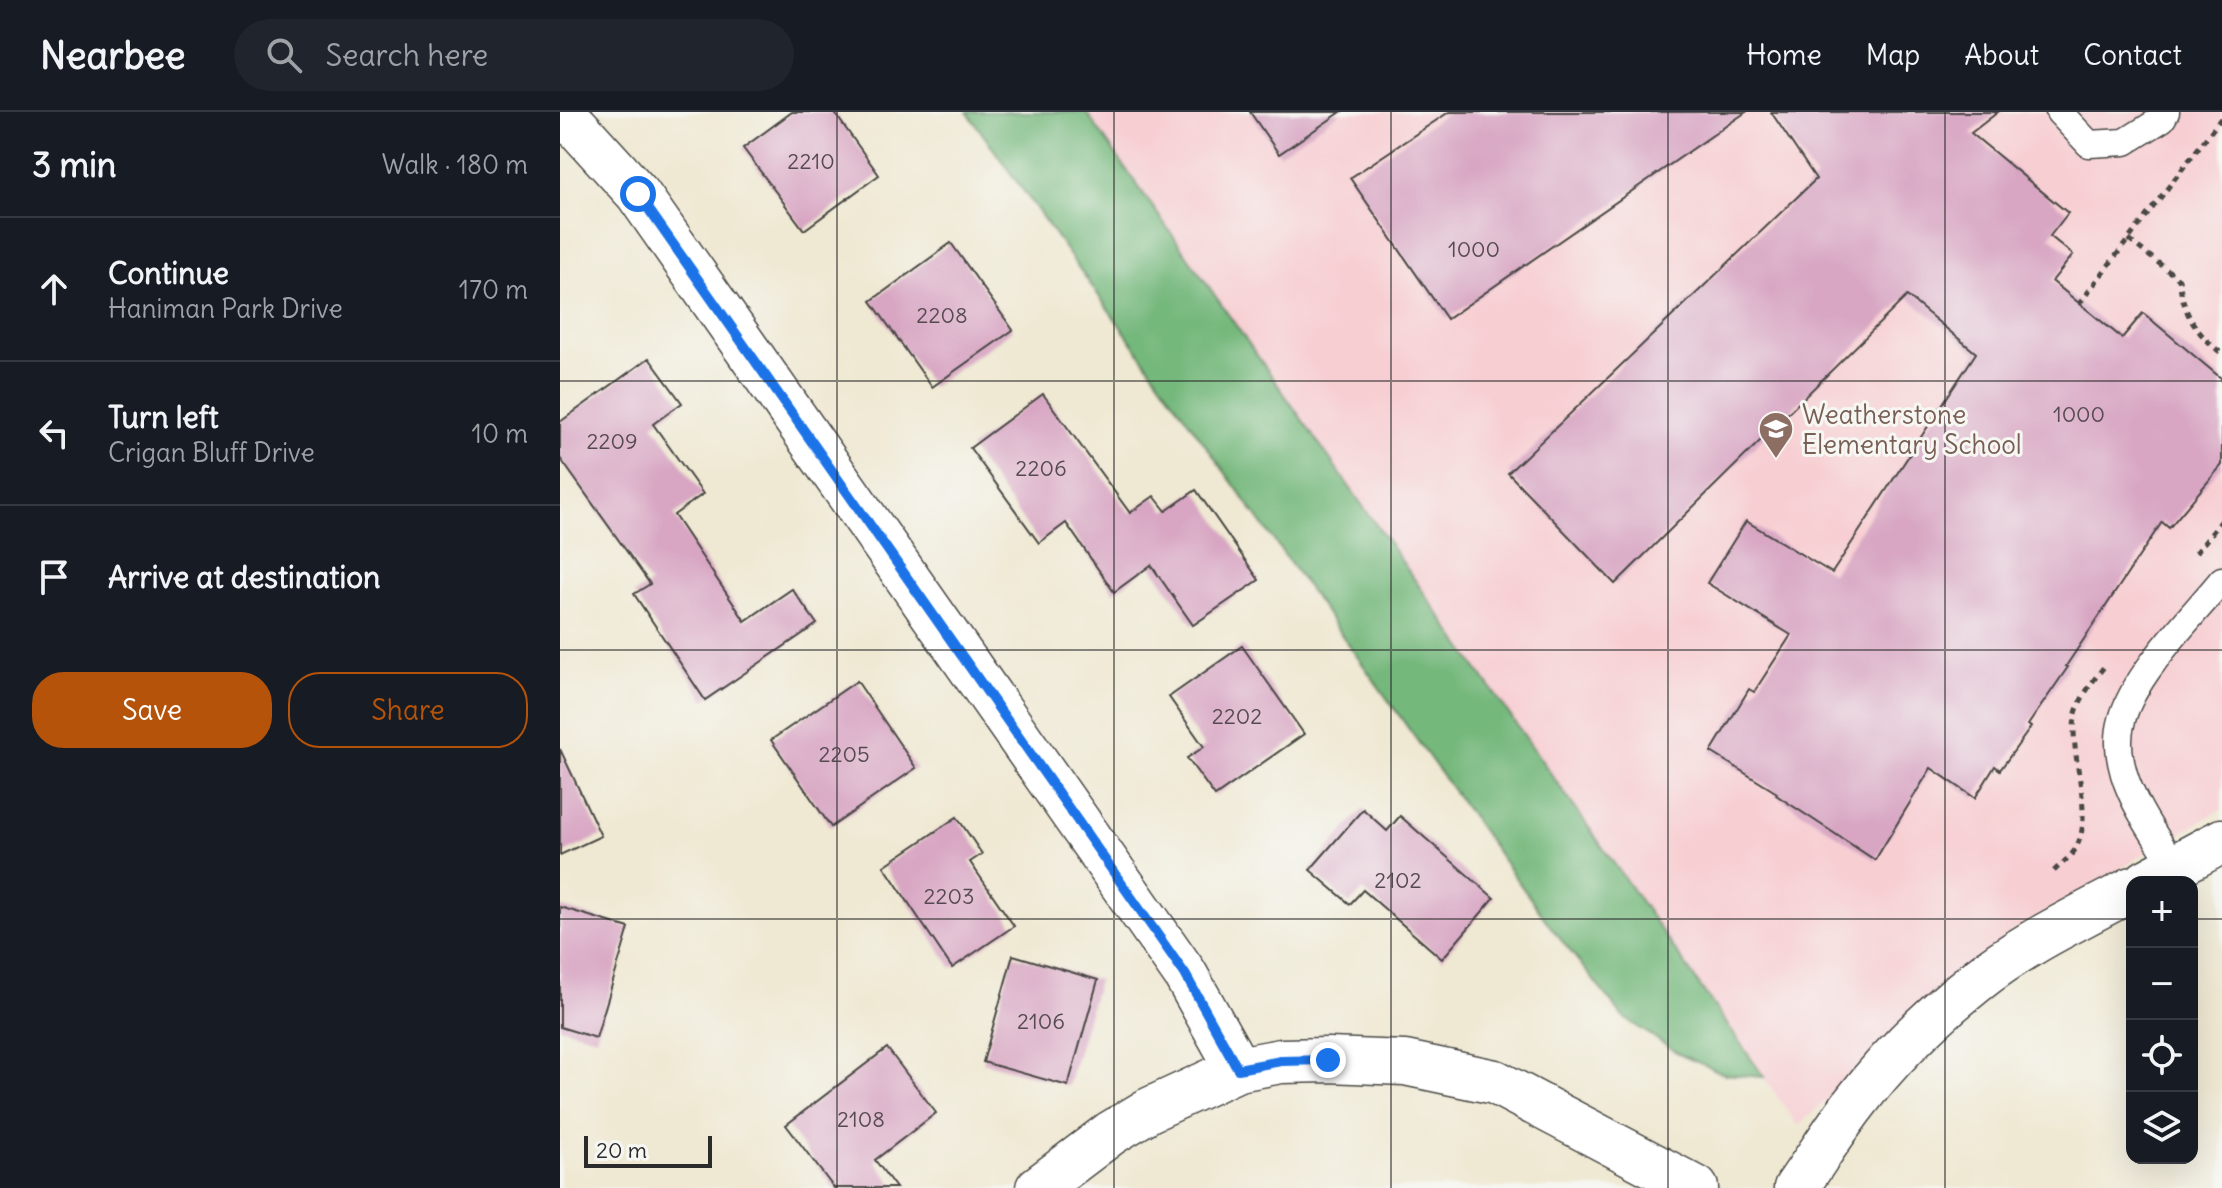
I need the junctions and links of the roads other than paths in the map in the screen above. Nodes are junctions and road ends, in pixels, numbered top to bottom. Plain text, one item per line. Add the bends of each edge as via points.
1 (2059, 112) edge
2 (2166, 112) edge
3 (560, 116) edge
4 (2222, 580) edge
5 (2222, 841) edge
6 (2160, 874) edge
7 (2126, 892) edge
8 (1238, 1069) junction
9 (1038, 1188) edge
10 (1696, 1188) edge
11 (1796, 1188) edge

1 - 2 lane via 2089,144 2125,142
3 - 8 street via 577,127 638,194 1185,974
4 - 6 lane via 2142,678 2122,719 2118,746 2124,776 2149,825
5 - 6 street
7 - 11 street via 2022,950 1942,1010 1854,1104
8 - 9 street via 1149,1110
8 - 10 street via 1281,1061 1405,1063 1495,1082

